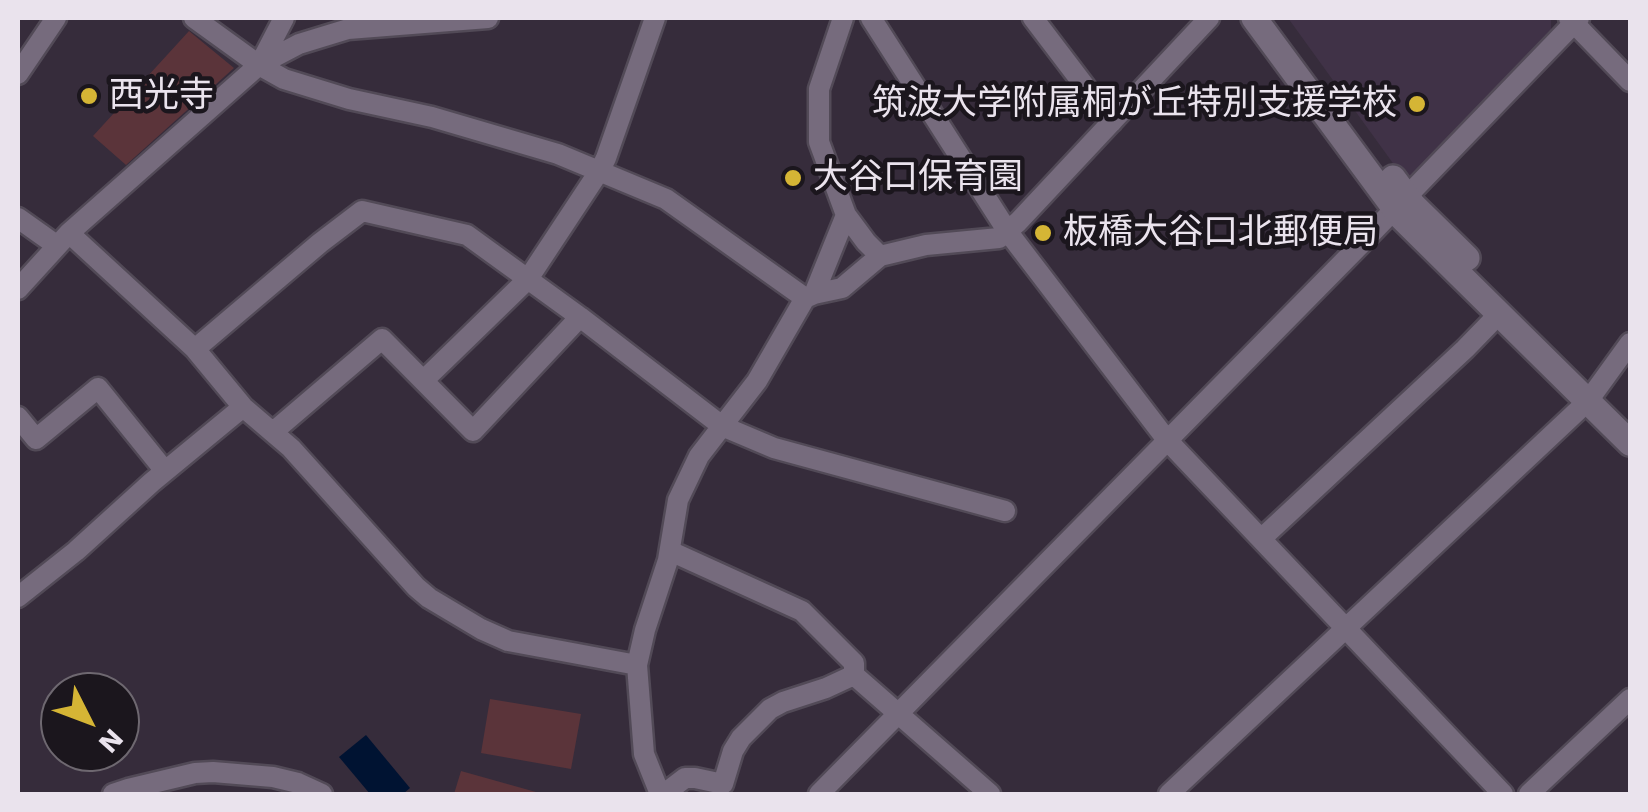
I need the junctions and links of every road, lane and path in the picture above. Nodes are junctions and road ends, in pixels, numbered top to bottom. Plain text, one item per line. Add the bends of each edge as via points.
1 (56, 18) edge
2 (194, 18) edge
3 (284, 18) edge
4 (488, 18) edge
5 (655, 18) edge
6 (844, 18) edge
7 (871, 18) edge
8 (1034, 18) edge
9 (1210, 18) edge
10 (1254, 18) edge
11 (1273, 18) edge
12 (1574, 19) edge
13 (421, 20) edge
14 (259, 66) junction
15 (18, 74) edge
16 (1630, 82) edge
17 (1112, 122) junction
18 (600, 170) junction
19 (1400, 202) junction
20 (846, 215) junction
21 (18, 218) edge
22 (1008, 232) junction
23 (63, 239) junction
24 (880, 256) junction
25 (528, 279) junction
26 (18, 289) edge
27 (810, 296) junction
28 (1499, 314) junction
29 (580, 317) junction
30 (1630, 343) edge
31 (195, 349) junction
32 (424, 380) junction
33 (1593, 394) junction
34 (243, 407) junction
35 (18, 416) edge
36 (1630, 419) edge
37 (722, 426) junction
38 (273, 432) junction
39 (1167, 440) junction
40 (1630, 443) edge
41 (165, 471) junction
42 (1005, 511) dead end
43 (1262, 539) junction
44 (670, 552) junction
45 (18, 597) edge
46 (1347, 628) junction
47 (637, 665) junction
48 (854, 675) junction
49 (1630, 699) edge
50 (898, 712) junction
51 (113, 794) edge
52 (322, 794) edge
53 (662, 794) edge
54 (819, 794) edge
55 (990, 794) edge
56 (1170, 794) edge
57 (1504, 794) edge
58 (1530, 794) edge

1 - 15 street
2 - 14 street
3 - 14 street
4 - 13 street
5 - 18 street
6 - 20 street via 819,89 819,142
7 - 22 street
8 - 17 street
9 - 17 street
10 - 19 street
11 - 19 street
12 - 16 street
12 - 19 street
13 - 14 street via 348,29
14 - 18 street via 300,84
14 - 23 street
17 - 22 street
18 - 25 street
18 - 27 street via 666,199
19 - 28 street
19 - 33 street
19 - 39 street
20 - 24 street
20 - 27 street
21 - 23 street
22 - 24 street
22 - 39 street
23 - 26 street
23 - 31 street
24 - 27 street via 842,288
25 - 29 street
25 - 31 street via 467,235 362,211
25 - 32 street
27 - 37 street
28 - 33 street
28 - 43 street
29 - 32 street via 473,431
29 - 37 street
30 - 33 street
31 - 34 street
32 - 38 street via 382,339
33 - 36 street
33 - 40 street
33 - 46 street
34 - 38 street
34 - 41 street
35 - 41 street via 36,438 98,388
37 - 42 street via 774,448
37 - 44 street via 678,500
38 - 47 street via 429,598 508,641
39 - 43 street
39 - 50 street
41 - 45 street
43 - 46 street
44 - 47 street
44 - 48 street via 802,611 854,663
46 - 56 street
46 - 57 street
47 - 53 street via 644,754
48 - 50 street
48 - 53 street via 770,709 741,738 722,784 685,778
49 - 58 street
50 - 54 street
50 - 55 street
51 - 52 street via 212,772 274,777

